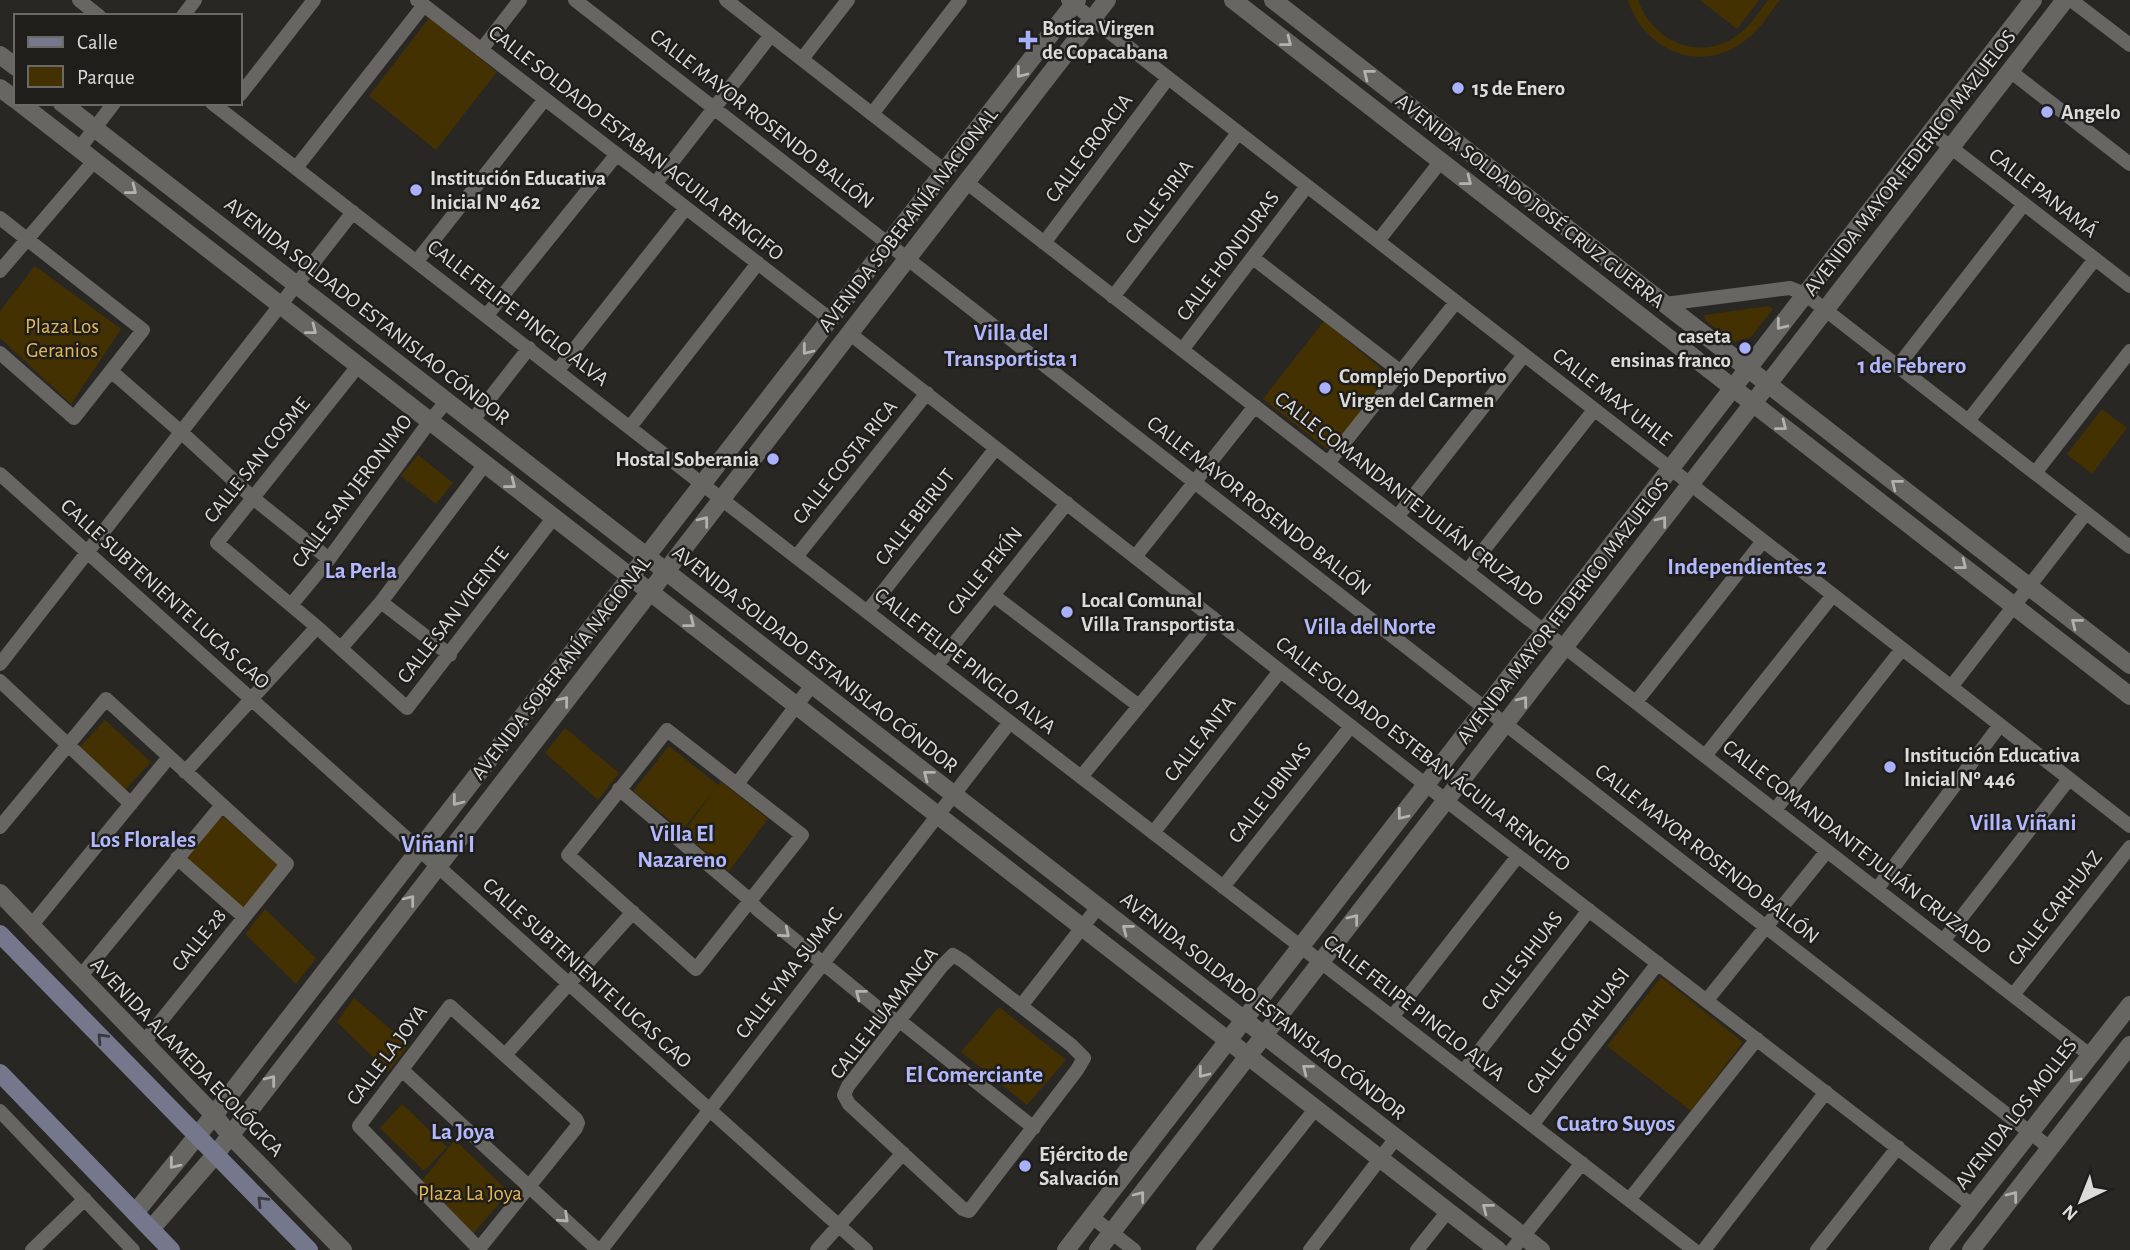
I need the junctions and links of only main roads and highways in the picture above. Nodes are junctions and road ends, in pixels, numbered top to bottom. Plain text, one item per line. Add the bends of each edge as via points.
1 (0, 934) edge
2 (0, 1074) edge
3 (171, 1250) edge
4 (309, 1250) edge

4 -> 1 main road
2 - 3 main road

